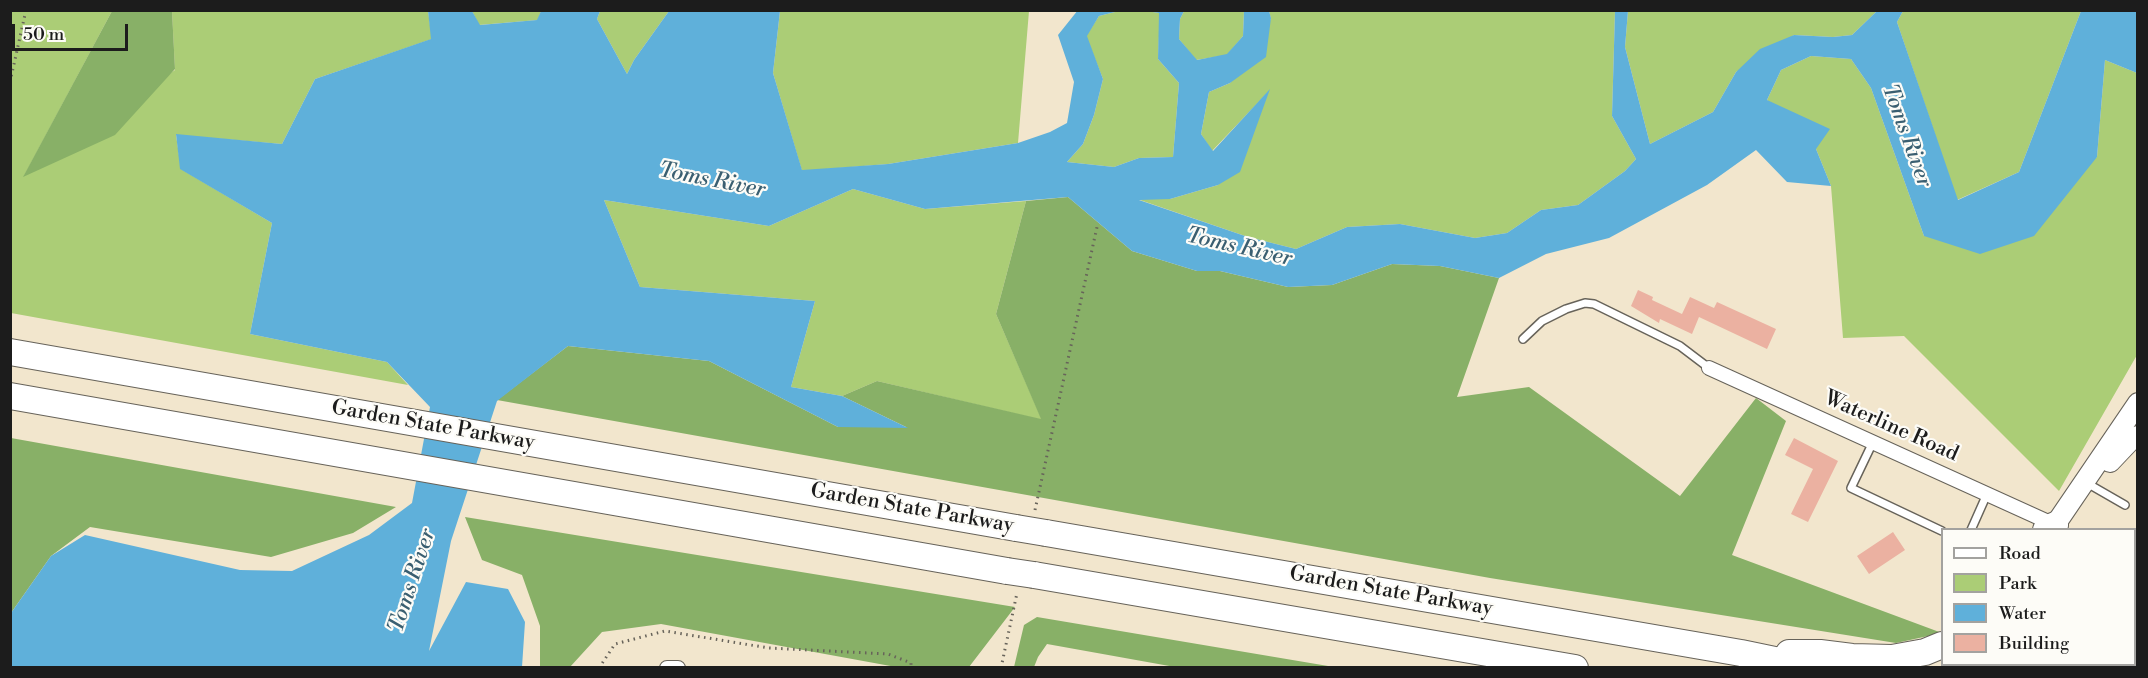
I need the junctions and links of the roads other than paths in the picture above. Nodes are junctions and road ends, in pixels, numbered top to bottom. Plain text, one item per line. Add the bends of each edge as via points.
1 (1523, 339) dead end
2 (10, 352) edge
3 (1709, 368) joint
4 (2138, 393) edge
5 (10, 396) edge
6 (2138, 403) edge
7 (2138, 436) edge
8 (2113, 440) junction
9 (1873, 442) junction
10 (2088, 479) junction
11 (1987, 494) junction
12 (2125, 506) dead end
13 (1972, 528) edge
14 (2052, 528) edge
15 (1941, 531) edge
16 (1941, 645) edge
17 (1741, 653) junction
18 (1523, 663) edge
19 (667, 668) edge
20 (678, 668) edge
21 (1575, 668) edge
22 (1813, 668) edge

1 - 3 lane via 1542,321 1566,309 1594,304 1680,346
2 - 17 highway, Garden State Parkway via 1032,526
3 - 9 street, Waterline Road
4 - 8 main road
5 - 18 highway, Garden State Parkway
6 - 8 main road
7 - 10 main road
8 - 10 main road
9 - 11 street, Waterline Road
9 - 15 lane via 1851,488
10 - 12 lane
10 - 14 main road
11 - 13 lane
11 - 14 street, Waterline Road
16 - 17 highway via 1892,658
17 - 22 highway, Garden State Parkway
18 - 21 highway, Garden State Parkway
19 - 20 street

